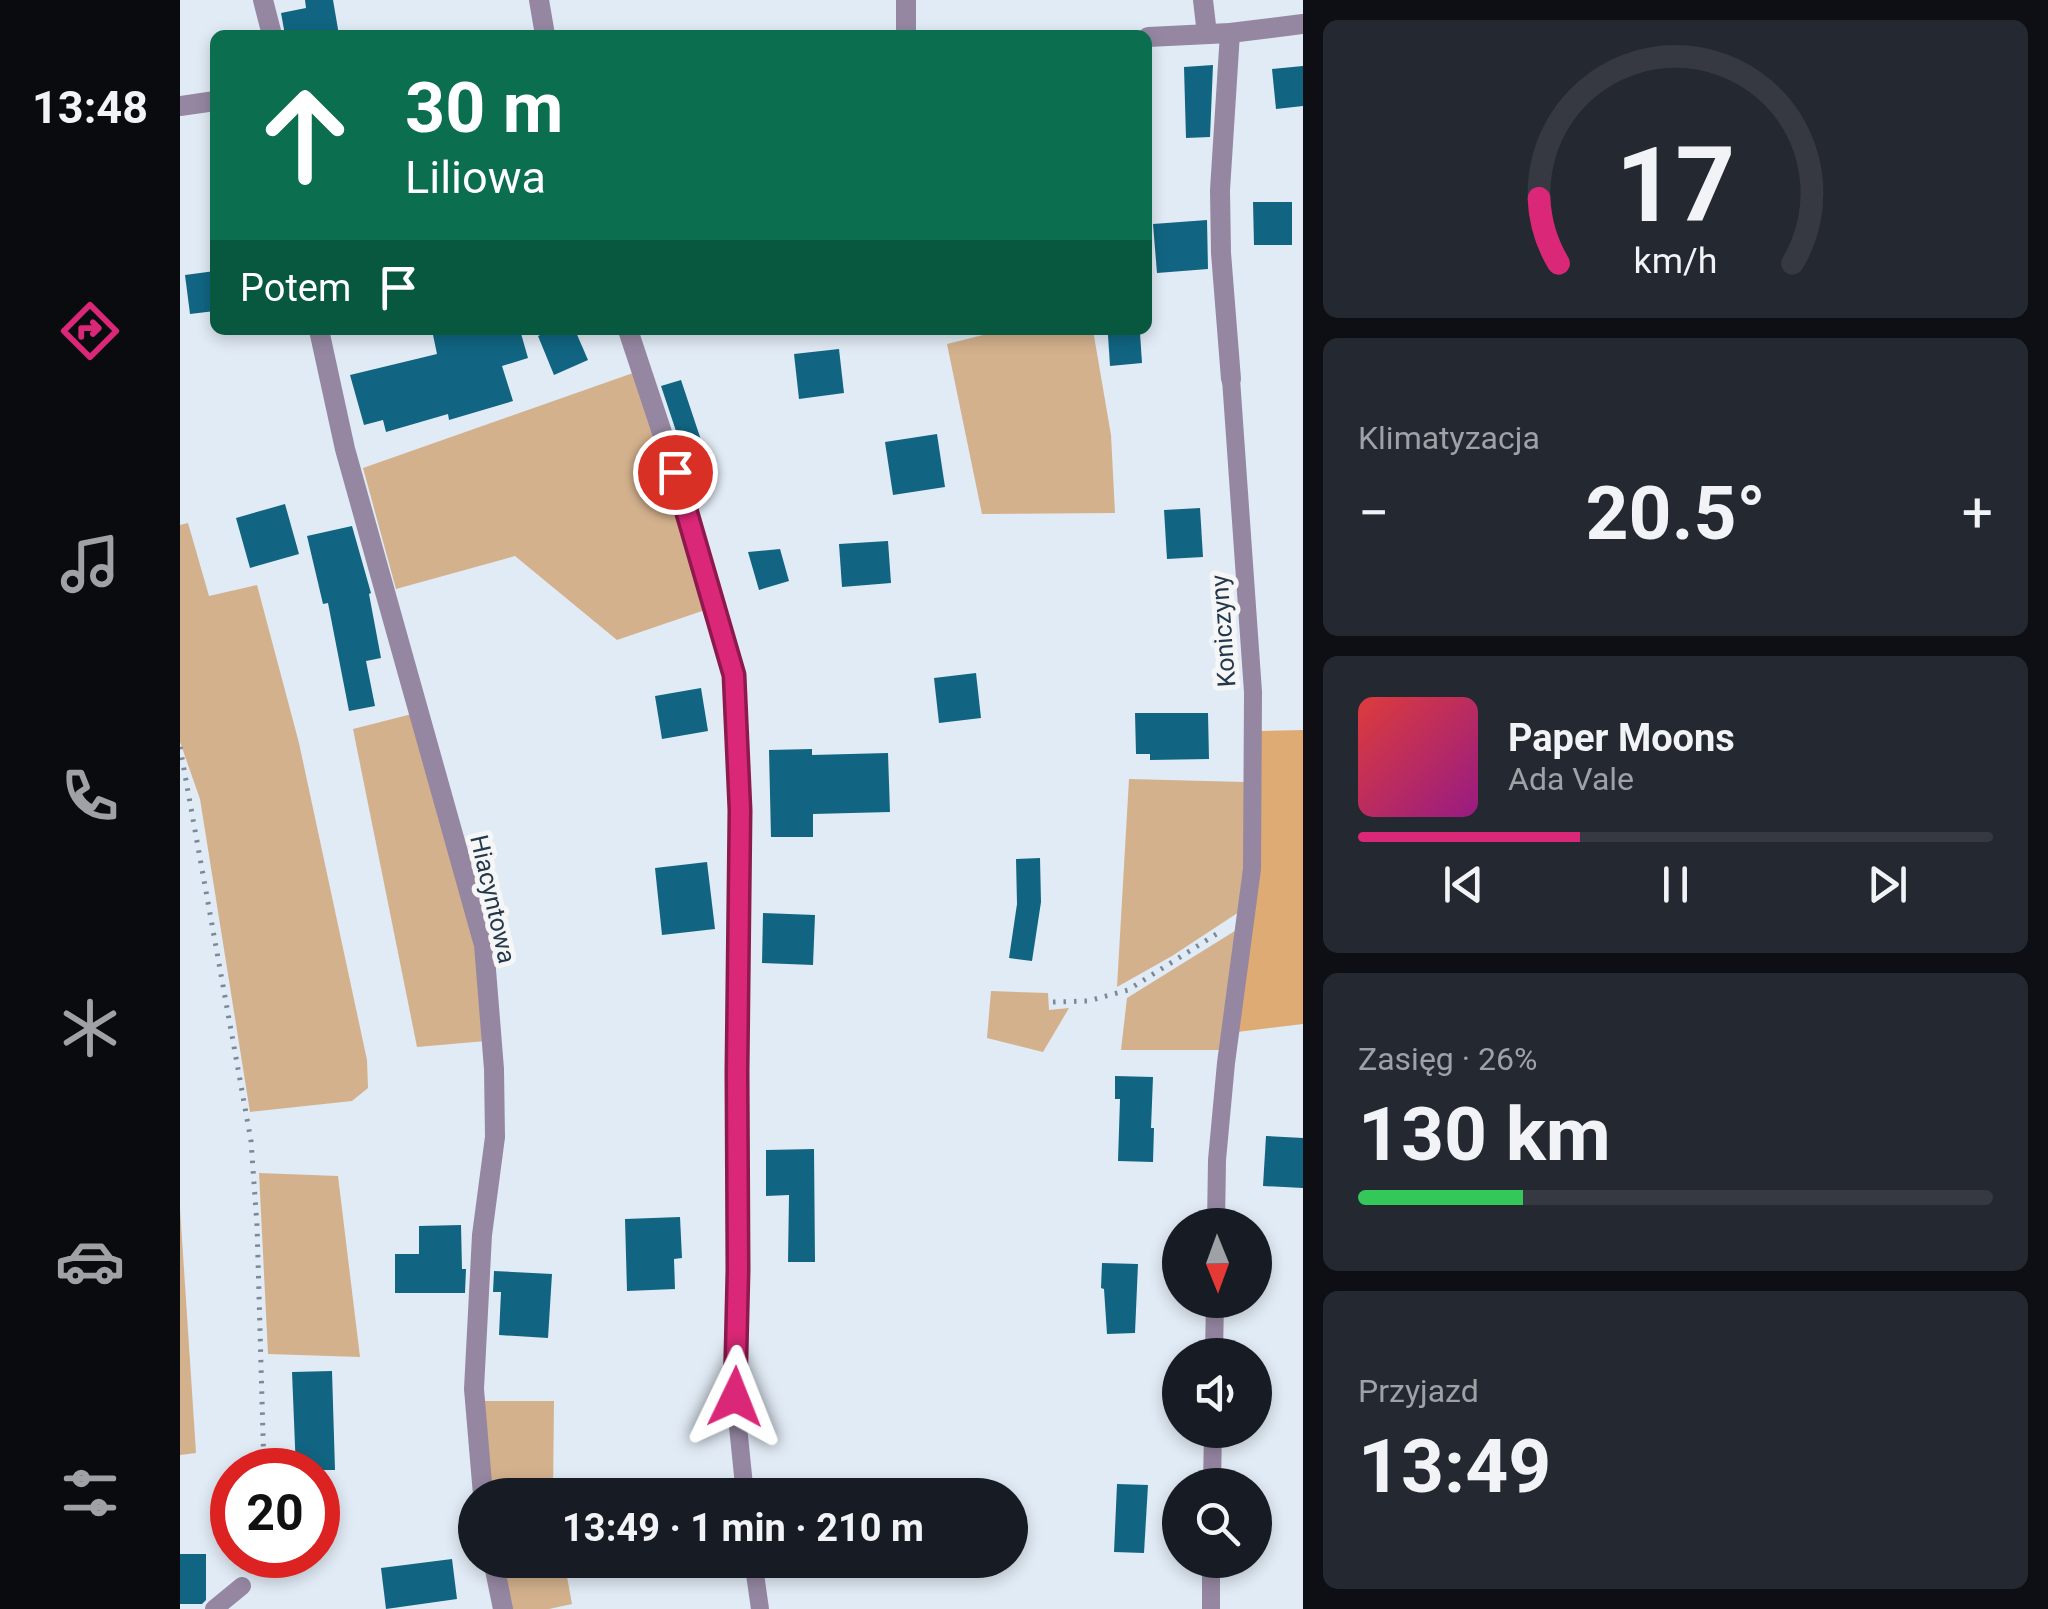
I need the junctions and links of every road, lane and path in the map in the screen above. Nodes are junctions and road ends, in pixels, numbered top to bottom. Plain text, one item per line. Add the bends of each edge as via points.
1 (263, 0) edge
2 (539, 0) edge
3 (906, 0) edge
4 (1203, 0) edge
5 (1303, 24) edge
6 (271, 30) edge
7 (543, 30) edge
8 (906, 30) edge
9 (1230, 33) junction
10 (1207, 34) junction
11 (1152, 37) edge
12 (210, 101) edge
13 (180, 106) edge
14 (320, 335) edge
15 (630, 335) edge
16 (1230, 379) joint
17 (180, 748) edge
18 (1246, 915) junction
19 (1053, 1002) dead end
20 (1217, 1208) edge
21 (738, 1270) joint
22 (263, 1448) edge
23 (482, 1478) edge
24 (743, 1478) edge
25 (496, 1578) edge
26 (756, 1578) edge
27 (1212, 1578) edge
28 (242, 1586) dead end
29 (214, 1609) edge
30 (502, 1609) edge
31 (760, 1609) edge
32 (1211, 1609) edge

1 - 6 street
2 - 7 street
3 - 8 street
4 - 10 street
5 - 9 street
9 - 10 street
9 - 16 street, Koniczyny via 1220,190
10 - 11 street
12 - 13 street
14 - 23 street, Hiacyntowa via 345,449 484,945 495,1136 474,1389
15 - 21 street via 734,675 740,810
16 - 18 lane, Koniczyny via 1253,692
17 - 22 path via 251,1141
18 - 19 path via 1128,990 1088,1002
18 - 20 lane, Koniczyny via 1226,1063
21 - 24 lane via 735,1397
25 - 30 street
26 - 31 lane
27 - 32 lane
28 - 29 lane

